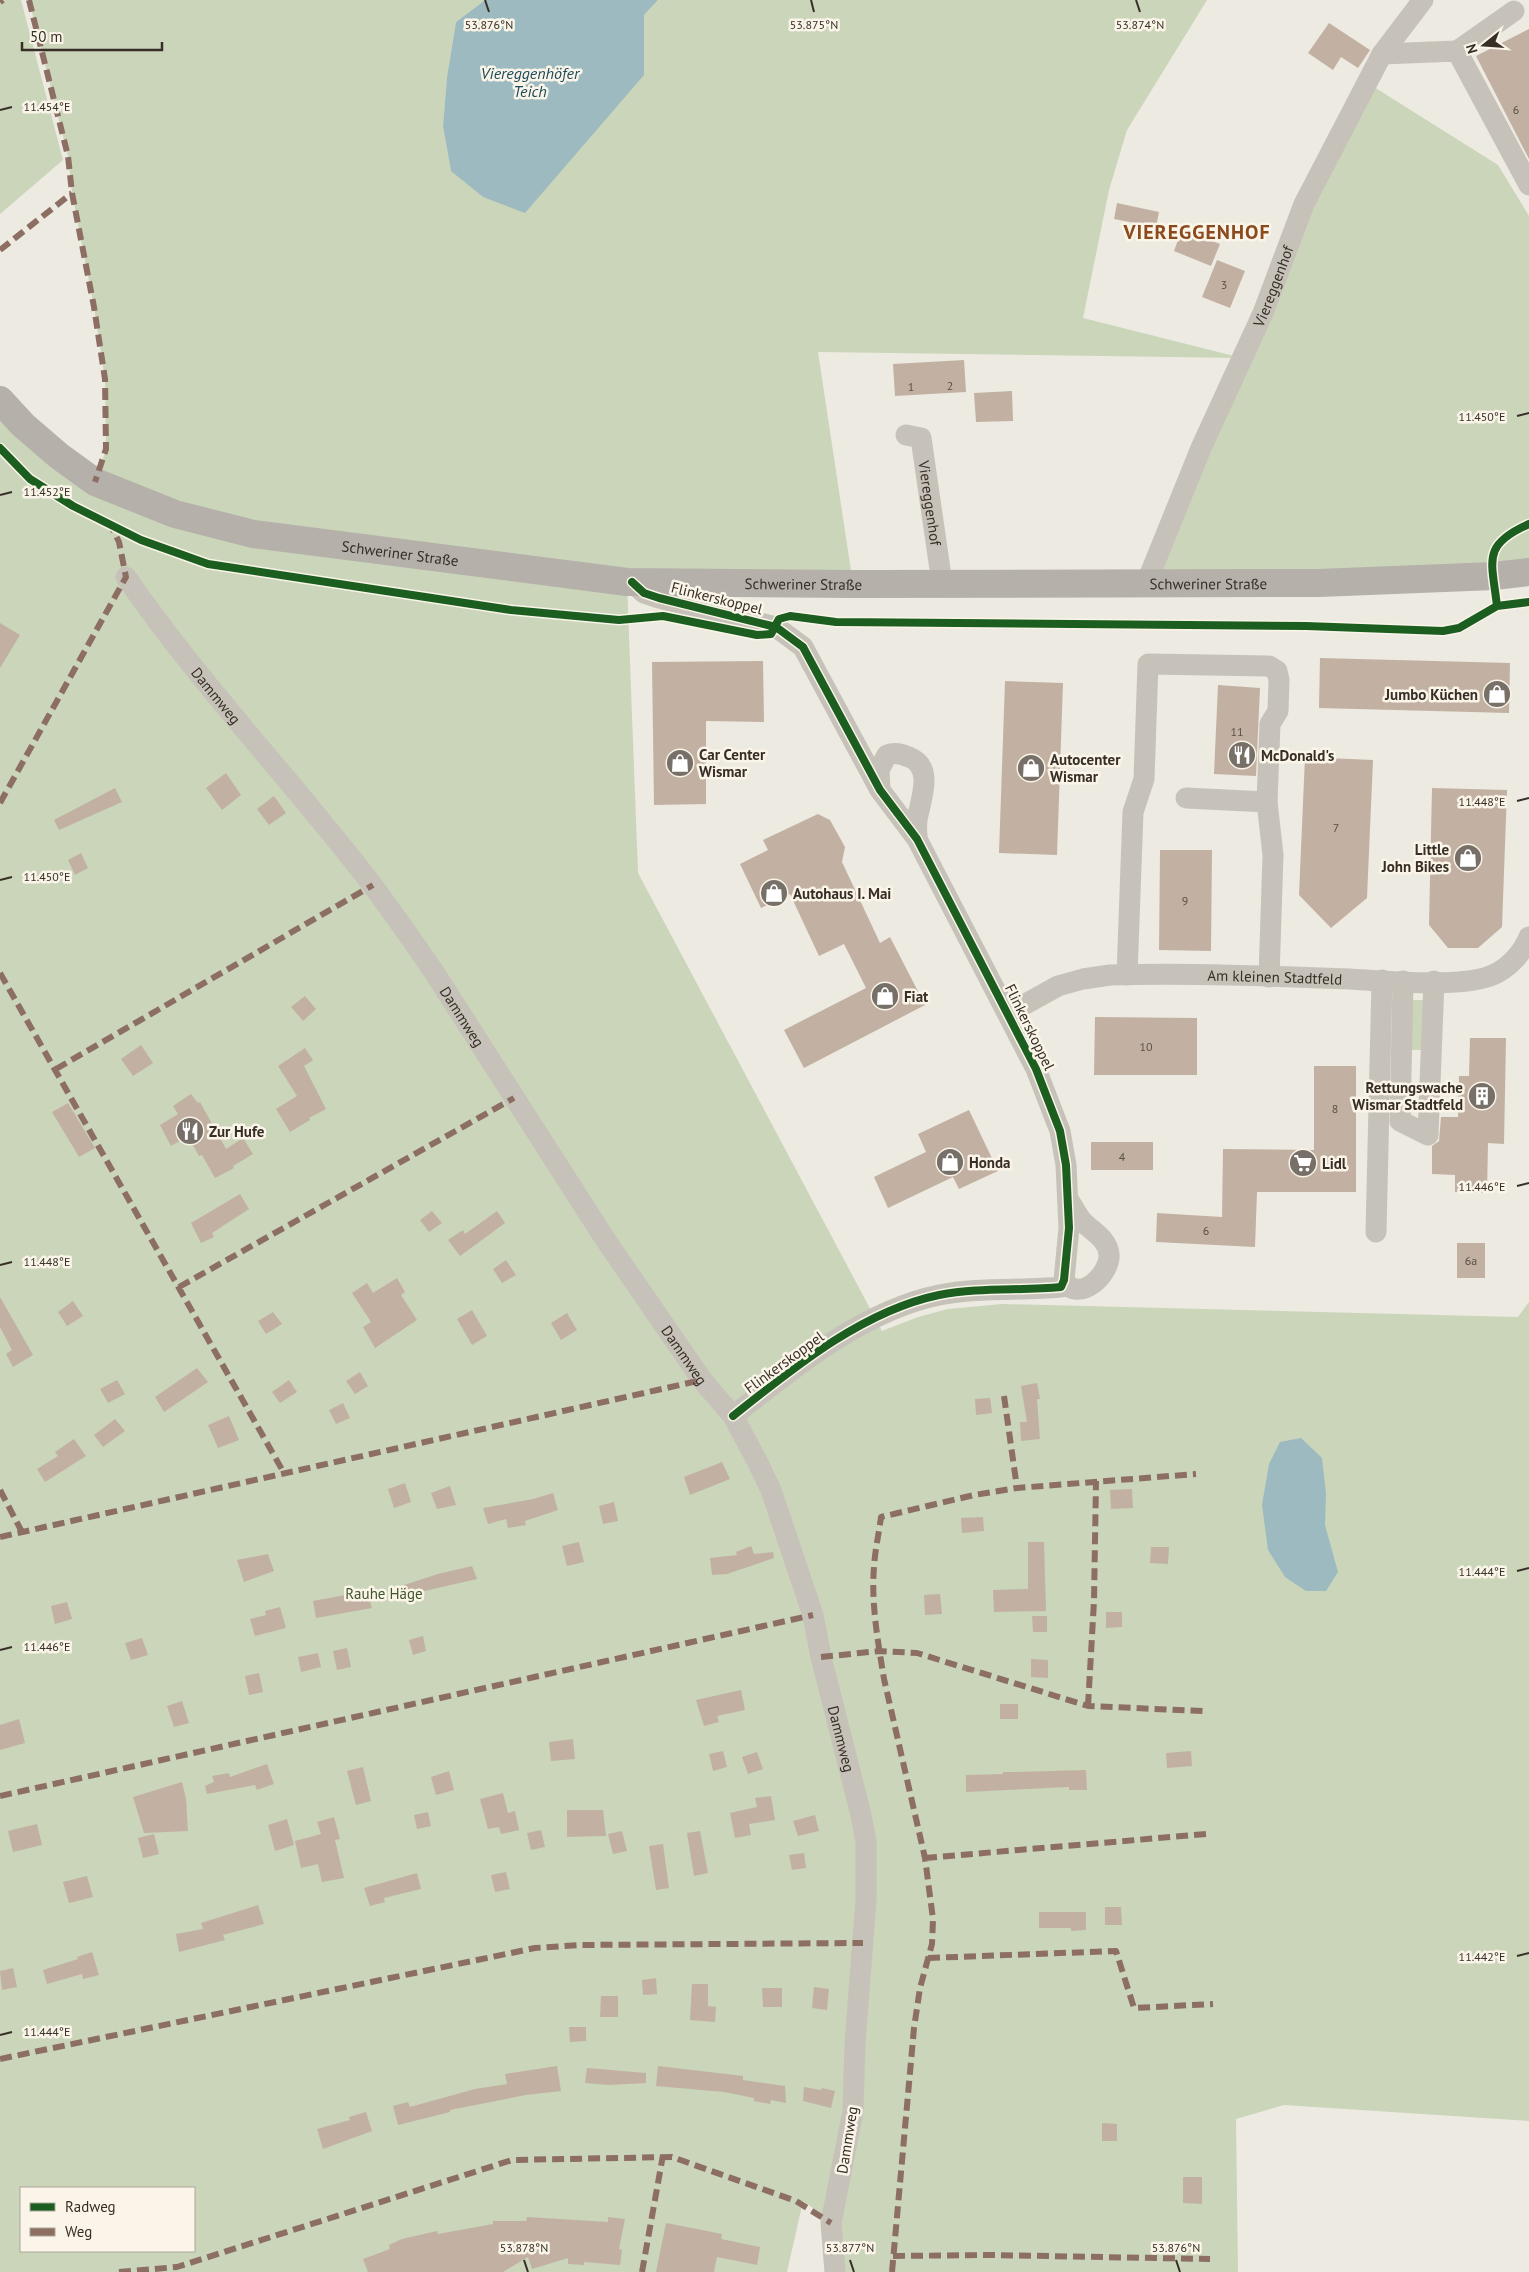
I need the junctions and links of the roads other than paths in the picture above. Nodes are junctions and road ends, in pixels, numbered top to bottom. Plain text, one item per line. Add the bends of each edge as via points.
1 (1423, 0) edge
2 (1514, 11) dead end
3 (1457, 51) junction
4 (1382, 54) junction
5 (1529, 186) edge
6 (0, 400) edge
7 (906, 435) dead end
8 (1529, 572) edge
9 (126, 577) dead end
10 (632, 582) junction
11 (942, 583) junction
12 (1146, 584) junction
13 (924, 786) junction
14 (885, 796) junction
15 (1186, 798) dead end
16 (1267, 802) junction
17 (917, 839) junction
18 (1529, 937) edge
19 (1127, 975) junction
20 (1268, 978) junction
21 (1392, 981) junction
22 (1434, 981) junction
23 (1009, 1013) junction
24 (1068, 1199) junction
25 (1376, 1232) dead end
26 (1064, 1280) junction
27 (732, 1416) junction
28 (835, 2272) edge

1 - 4 street, Viereggenhof
2 - 3 street
3 - 4 street
3 - 5 street
4 - 12 street, Viereggenhof via 1304,204 1263,313 1201,448
6 - 10 main road, Schweriner Straße via 30,432 95,482 175,514 253,534
7 - 11 street, Viereggenhof via 921,438
8 - 12 main road, Schweriner Straße via 1319,583
9 - 27 street, Dammweg via 161,628 372,885 434,972 604,1239 702,1380
10 - 11 main road, Schweriner Straße
10 - 14 street, Flinkerskoppel via 644,593 659,598 776,627 803,647
11 - 12 main road, Schweriner Straße
13 - 14 street via 916,801 908,805 897,806
13 - 14 street via 924,775 917,762 896,753 887,755 879,770
13 - 17 street via 916,826
14 - 17 street, Flinkerskoppel
15 - 16 street
16 - 19 street via 1270,724 1278,711 1277,672 1268,666 1148,664 1144,779 1133,812
16 - 20 street via 1273,855
17 - 23 street, Flinkerskoppel
18 - 22 street, Am kleinen Stadtfeld via 1501,972 1478,980
19 - 20 street, Am kleinen Stadtfeld
19 - 23 street, Am kleinen Stadtfeld via 1083,979 1058,986
20 - 21 street, Am kleinen Stadtfeld
21 - 22 street, Am kleinen Stadtfeld
21 - 22 street via 1400,1121 1428,1135
21 - 25 street
23 - 24 street, Flinkerskoppel via 1060,1130
24 - 26 street, Flinkerskoppel
24 - 26 street, Flinkerskoppel via 1081,1220 1105,1242 1109,1262 1103,1274 1088,1287 1073,1289
26 - 27 street, Flinkerskoppel via 1061,1287 940,1295 892,1310 804,1361
27 - 28 street, Dammweg via 771,1490 802,1579 866,1842 866,1900 852,2111 831,2223

